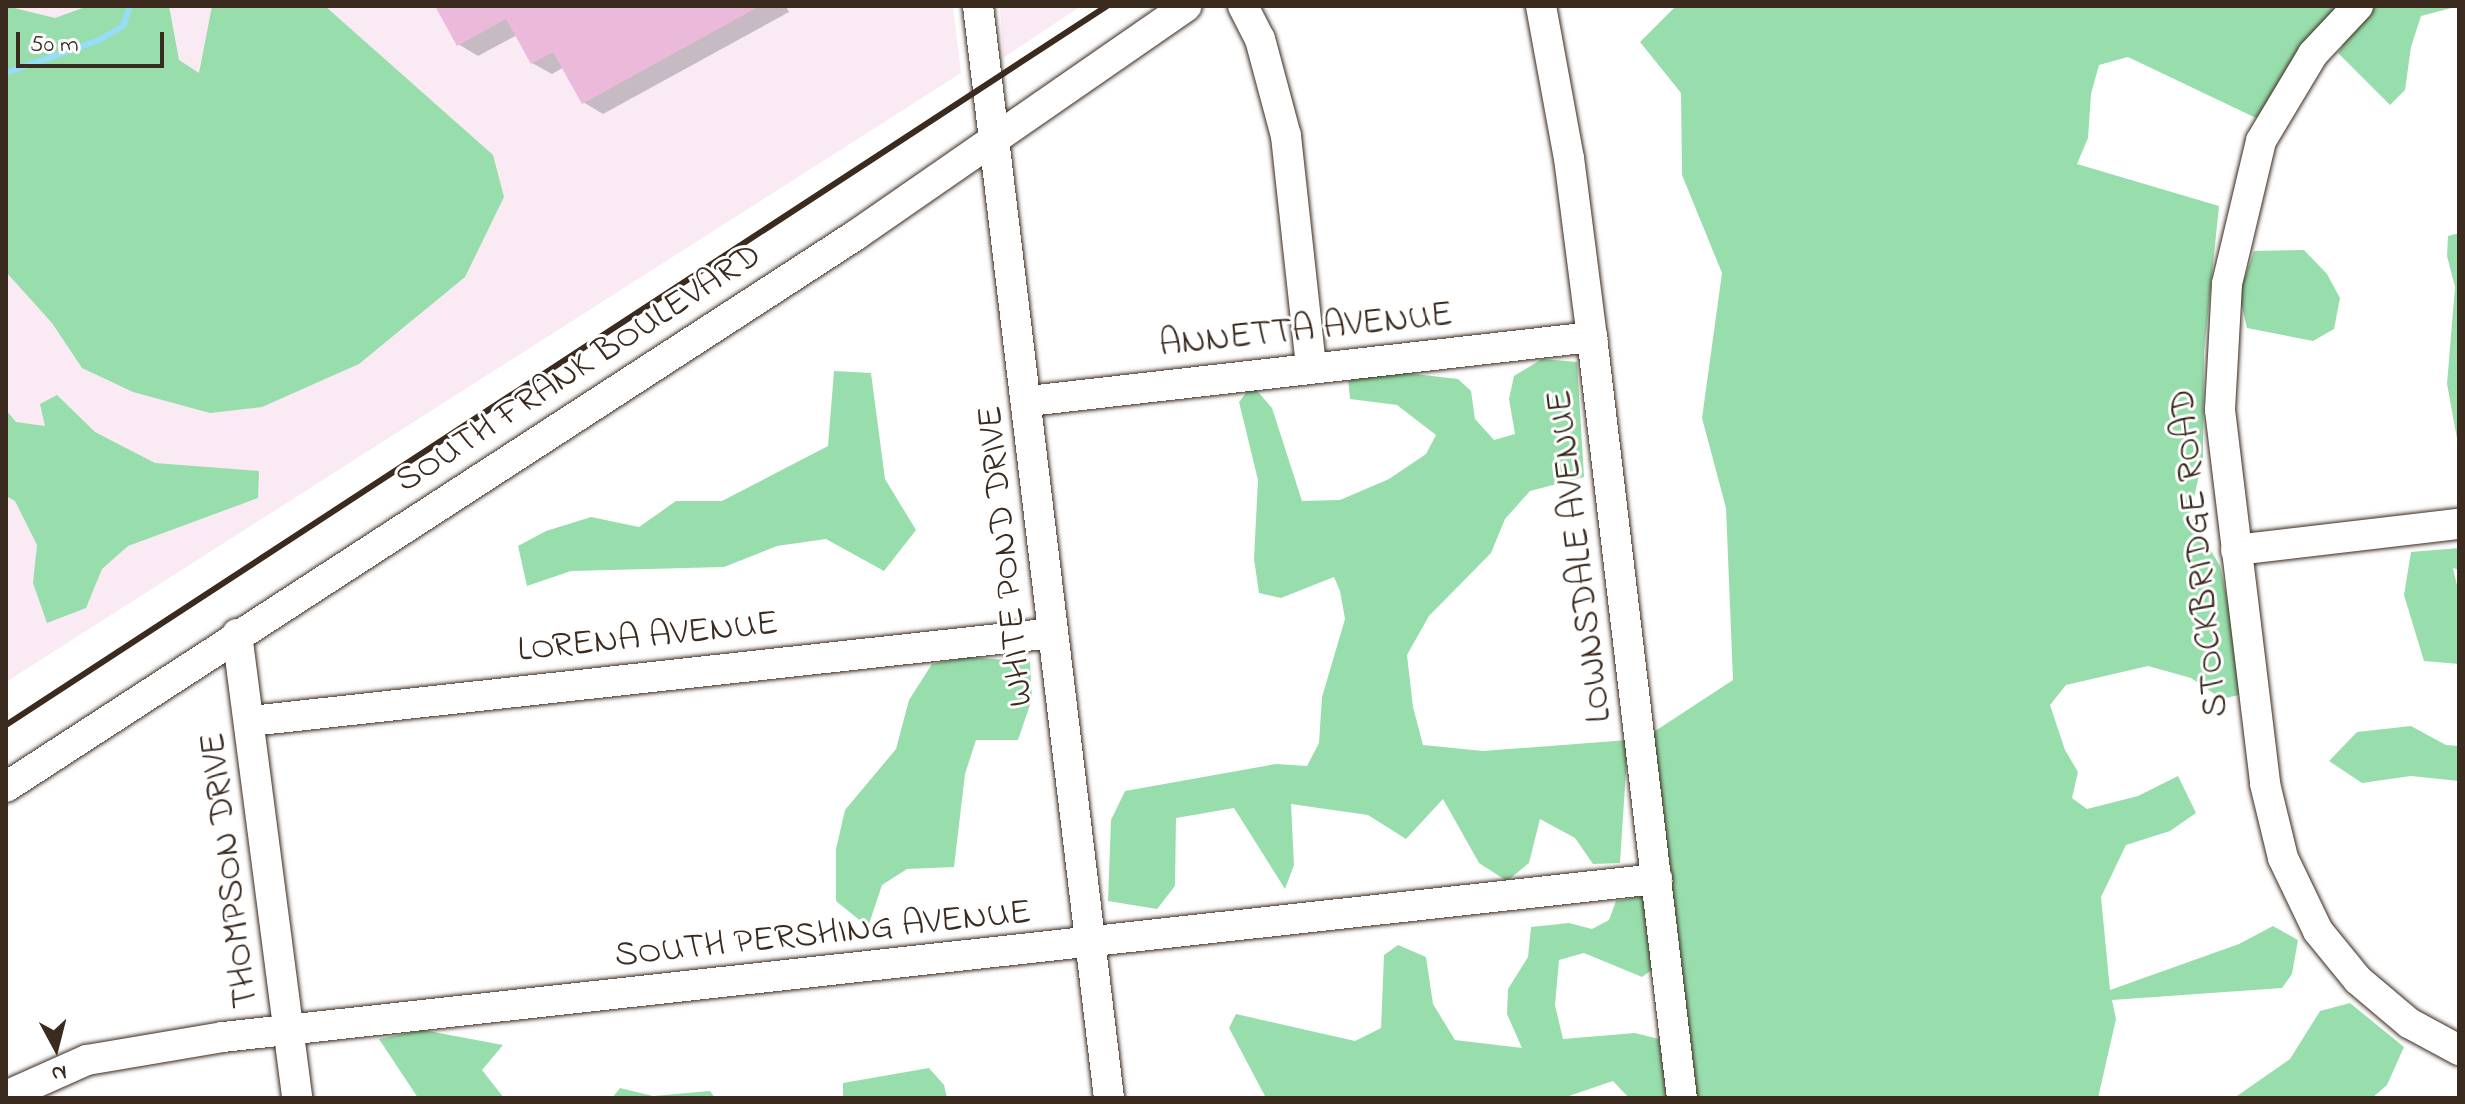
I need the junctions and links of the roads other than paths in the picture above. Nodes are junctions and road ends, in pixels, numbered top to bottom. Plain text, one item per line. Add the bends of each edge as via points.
1 (978, 6) edge
2 (1187, 6) edge
3 (1243, 6) edge
4 (1541, 6) edge
5 (2358, 6) edge
6 (995, 139) junction
7 (1592, 337) junction
8 (1311, 368) junction
9 (1029, 401) junction
10 (2459, 524) edge
11 (2236, 550) junction
12 (1053, 633) junction
13 (237, 634) junction
14 (251, 721) junction
15 (6, 787) edge
16 (1657, 879) junction
17 (1091, 943) junction
18 (289, 1031) junction
19 (2459, 1050) edge
20 (6, 1096) edge
21 (297, 1098) edge
22 (1109, 1098) edge
23 (1682, 1098) edge

1 - 6 street, WHITE POND DRIVE
2 - 6 street, SOUTH FRANK BOULEVARD
3 - 8 street via 1260,39 1286,136
4 - 7 street, LOWNSDALE AVENUE via 1567,144
5 - 11 street, STOCKBRIDGE ROAD via 2313,54 2281,102 2246,189 2221,349 2220,410
6 - 9 street, WHITE POND DRIVE
6 - 13 street, SOUTH FRANK BOULEVARD via 856,235
7 - 8 street, ANNETTA AVENUE
7 - 16 street, LOWNSDALE AVENUE
8 - 9 street, ANNETTA AVENUE
9 - 12 street, WHITE POND DRIVE
10 - 11 street
11 - 19 street, STOCKBRIDGE ROAD via 2265,784 2289,873 2318,931 2358,980 2409,1023
12 - 14 street, LORENA AVENUE
12 - 17 street, WHITE POND DRIVE
13 - 14 street, THOMPSON DRIVE
13 - 15 street, SOUTH FRANK BOULEVARD
14 - 18 street, THOMPSON DRIVE
16 - 17 street, SOUTH PERSHING AVENUE
16 - 23 street, LOWNSDALE AVENUE
17 - 18 street, SOUTH PERSHING AVENUE
17 - 22 street, WHITE POND DRIVE
18 - 20 street, SOUTH PERSHING AVENUE via 117,1053 43,1077
18 - 21 street, THOMPSON DRIVE

